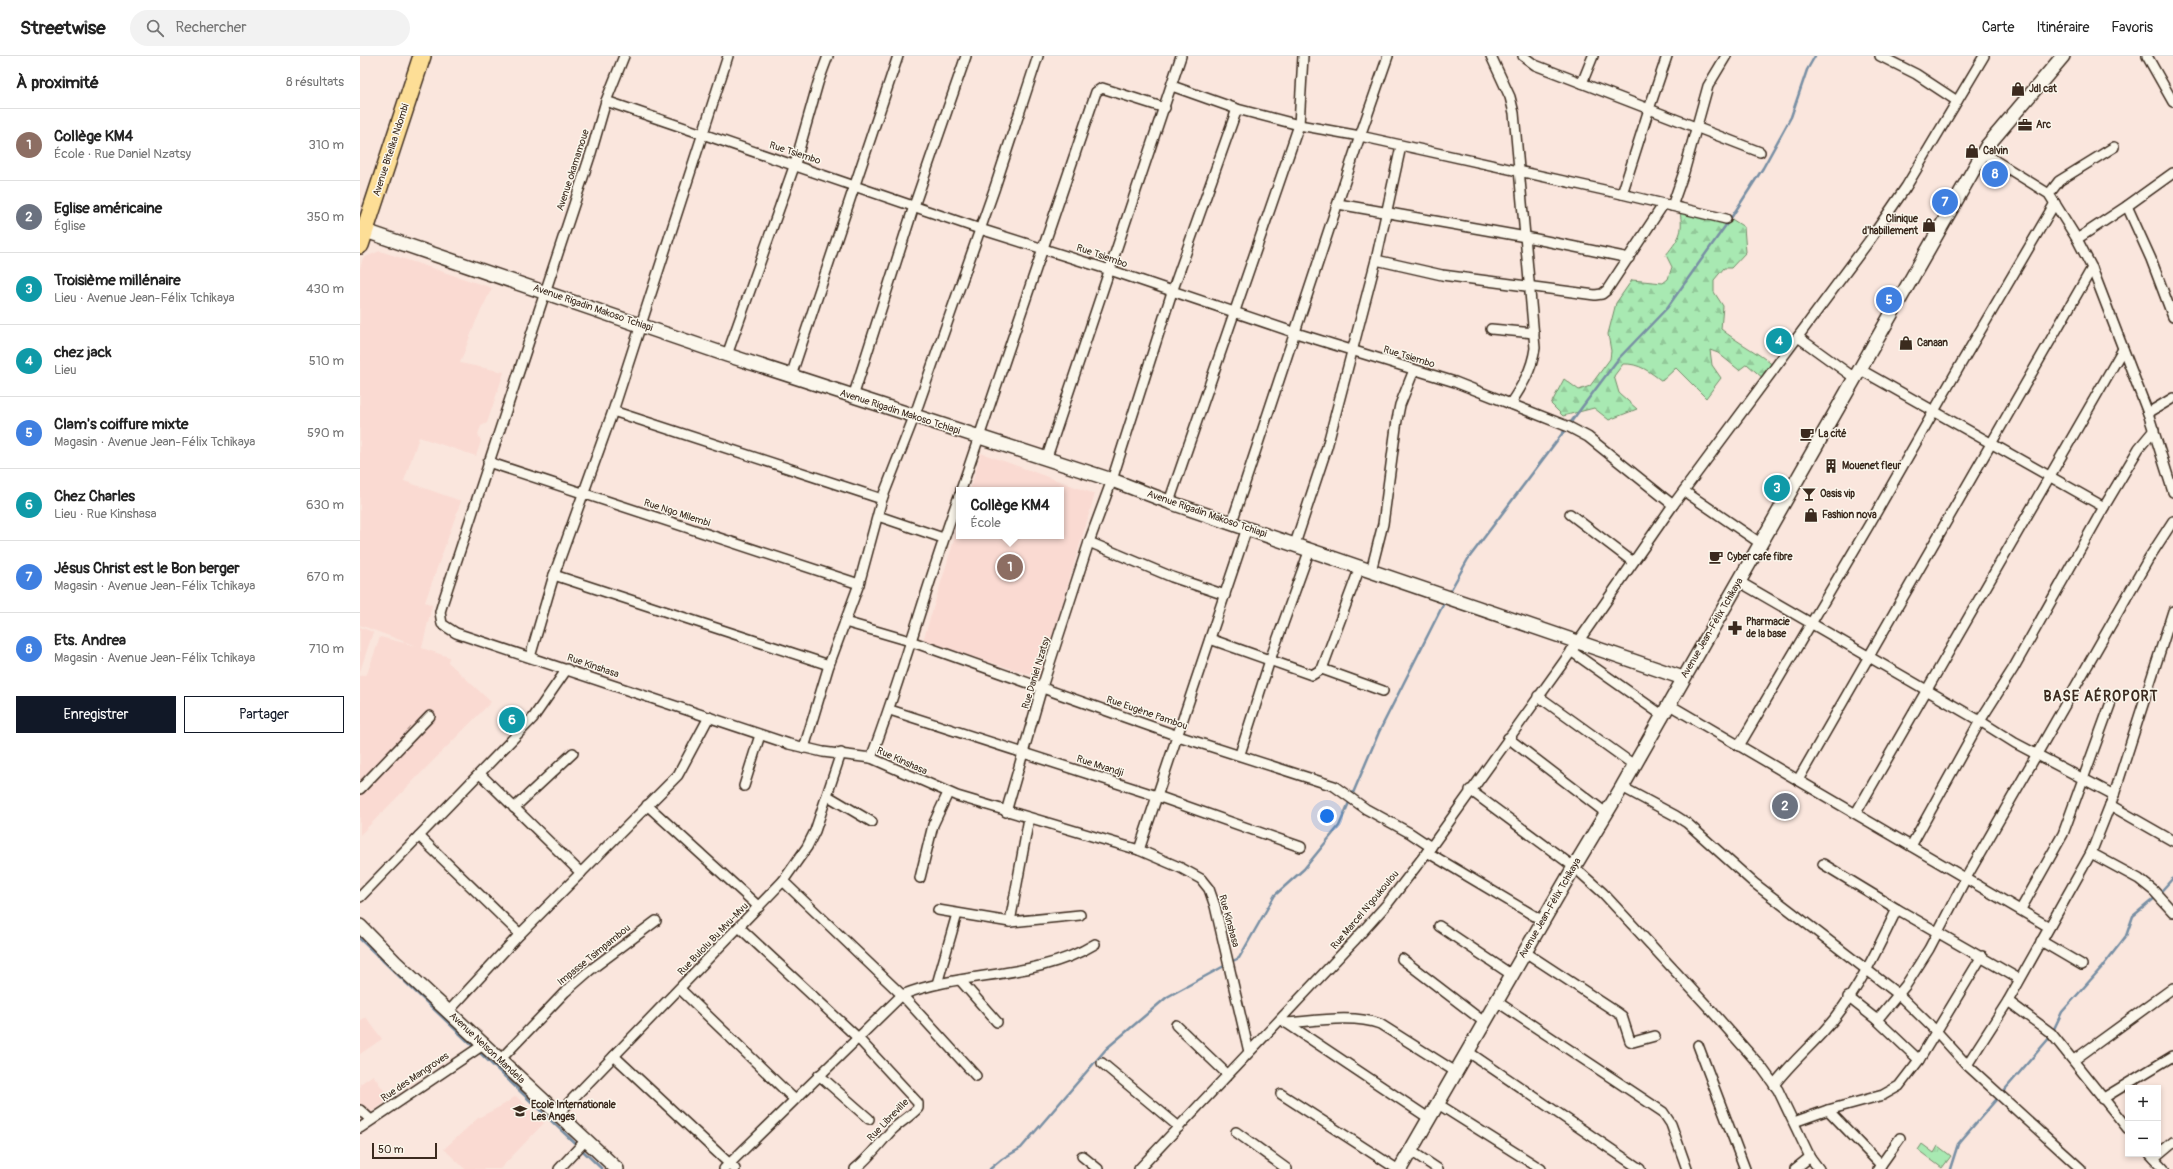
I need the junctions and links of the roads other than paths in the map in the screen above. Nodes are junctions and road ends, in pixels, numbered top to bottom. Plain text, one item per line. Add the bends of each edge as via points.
1 (411, 56) edge
2 (422, 56) edge
3 (624, 56) edge
4 (728, 56) edge
5 (828, 56) edge
6 (898, 56) edge
7 (966, 56) edge
8 (1038, 56) edge
9 (1181, 56) edge
10 (1303, 56) edge
11 (1388, 56) edge
12 (1491, 56) edge
13 (1523, 56) edge
14 (1593, 56) edge
15 (1666, 56) edge
16 (1726, 56) edge
17 (1880, 56) edge
18 (1984, 56) edge
19 (2063, 56) edge
20 (2147, 56) edge
21 (1582, 83) junction
22 (1172, 86) junction
23 (606, 101) junction
24 (1957, 101) junction
25 (2173, 102) edge
26 (1165, 108) junction
27 (1237, 109) junction
28 (1649, 109) junction
29 (1299, 125) junction
30 (1697, 128) junction
31 (704, 135) junction
32 (1360, 136) junction
33 (1402, 146) junction
34 (2114, 147) dead end
35 (1760, 152) dead end
36 (1983, 153) junction
37 (795, 164) junction
38 (1520, 172) junction
39 (2173, 173) edge
40 (854, 184) junction
41 (1622, 194) junction
42 (2049, 194) junction
43 (2055, 203) junction
44 (1338, 204) junction
45 (914, 206) junction
46 (1667, 206) junction
47 (2127, 206) junction
48 (360, 210) edge
49 (1387, 212) junction
50 (1726, 219) dead end
51 (980, 229) junction
52 (362, 234) edge
53 (1526, 237) junction
54 (2077, 239) junction
55 (1043, 248) junction
56 (1629, 258) junction
57 (1376, 260) junction
58 (2092, 268) junction
59 (1110, 270) junction
60 (1530, 286) junction
61 (545, 292) junction
62 (1172, 292) junction
63 (1236, 311) junction
64 (2173, 317) edge
65 (640, 324) junction
66 (1491, 328) dead end
67 (1296, 333) junction
68 (1534, 333) junction
69 (1798, 337) junction
70 (2123, 349) junction
71 (1353, 350) junction
72 (727, 355) junction
73 (1414, 370) junction
74 (1858, 374) junction
75 (791, 376) junction
76 (853, 397) junction
77 (2173, 398) edge
78 (1510, 404) junction
79 (613, 411) junction
80 (1935, 411) junction
81 (2148, 414) junction
82 (914, 417) junction
83 (2154, 430) junction
84 (980, 439) junction
85 (1993, 444) junction
86 (1046, 460) junction
87 (488, 462) junction
88 (2049, 475) junction
89 (1112, 480) junction
90 (962, 487) edge
91 (1684, 491) junction
92 (2173, 492) edge
93 (583, 494) junction
94 (882, 499) junction
95 (1169, 502) junction
96 (956, 504) edge
97 (1673, 505) junction
98 (2104, 507) junction
99 (1570, 514) dead end
100 (878, 516) junction
101 (2173, 521) edge
102 (1232, 522) junction
103 (1247, 528) junction
104 (943, 538) junction
105 (1089, 542) junction
106 (1760, 543) junction
107 (1295, 544) junction
108 (1310, 549) junction
109 (1632, 562) junction
110 (1366, 569) junction
111 (554, 575) junction
112 (1738, 581) junction
113 (859, 584) junction
114 (1225, 595) junction
115 (2173, 611) edge
116 (845, 622) junction
117 (1811, 622) junction
118 (1210, 639) junction
119 (910, 642) junction
120 (1575, 646) junction
121 (530, 657) junction
122 (1870, 657) junction
123 (1270, 660) junction
124 (829, 665) junction
125 (568, 669) junction
126 (1322, 669) junction
127 (1683, 678) junction
128 (1042, 687) junction
129 (1927, 690) junction
130 (1383, 691) dead end
131 (1538, 696) junction
132 (2110, 705) dead end
133 (890, 710) junction
134 (1665, 710) junction
135 (430, 716) dead end
136 (709, 717) junction
137 (1980, 721) junction
138 (760, 735) junction
139 (1178, 736) junction
140 (1508, 738) junction
141 (1739, 746) junction
142 (804, 748) junction
143 (573, 753) dead end
144 (841, 753) junction
145 (1024, 753) junction
146 (1240, 754) junction
147 (2036, 755) junction
148 (871, 758) junction
149 (1634, 765) junction
150 (480, 774) junction
151 (1798, 780) junction
152 (2084, 780) junction
153 (744, 786) dead end
154 (1622, 787) junction
155 (360, 789) edge
156 (1470, 790) junction
157 (948, 793) junction
158 (2114, 794) junction
159 (828, 796) junction
160 (1157, 796) junction
161 (2110, 804) junction
162 (647, 805) junction
163 (514, 808) junction
164 (1006, 812) junction
165 (1856, 812) junction
166 (1606, 813) junction
167 (1028, 818) junction
168 (872, 822) dead end
169 (419, 836) junction
170 (2173, 841) edge
171 (1911, 846) junction
172 (1301, 847) dead end
173 (1429, 849) junction
174 (1140, 850) junction
175 (2091, 853) junction
176 (1823, 864) dead end
177 (1574, 867) junction
178 (581, 873) junction
179 (920, 878) dead end
180 (1966, 878) junction
181 (783, 881) junction
182 (360, 897) edge
183 (759, 907) junction
184 (1897, 909) junction
185 (2021, 909) junction
186 (938, 910) dead end
187 (2173, 912) edge
188 (957, 914) junction
189 (1080, 915) dead end
190 (656, 921) dead end
191 (1542, 921) junction
192 (1010, 922) junction
193 (360, 926) edge
194 (1439, 926) dead end
195 (739, 927) junction
196 (2049, 927) junction
197 (1937, 931) junction
198 (520, 934) junction
199 (2041, 941) junction
200 (1095, 944) dead end
201 (1525, 952) junction
202 (1982, 956) junction
203 (1402, 959) dead end
204 (2082, 965) dead end
205 (1866, 970) junction
206 (1512, 974) junction
207 (2019, 979) junction
208 (960, 980) junction
209 (938, 984) junction
210 (2173, 988) edge
211 (680, 989) junction
212 (1898, 994) junction
213 (902, 995) junction
214 (1848, 997) junction
215 (1496, 1001) junction
216 (2008, 1001) junction
217 (448, 1012) junction
218 (1877, 1020) junction
219 (1284, 1021) junction
220 (997, 1022) dead end
221 (1484, 1022) junction
222 (1176, 1025) dead end
223 (1937, 1032) junction
224 (1655, 1036) dead end
225 (857, 1037) junction
226 (483, 1045) junction
227 (1698, 1045) dead end
228 (1467, 1051) junction
229 (1249, 1052) junction
230 (614, 1056) junction
231 (2173, 1056) edge
232 (1919, 1060) junction
233 (2074, 1060) junction
234 (499, 1061) junction
235 (1102, 1063) dead end
236 (1967, 1065) junction
237 (1456, 1072) junction
238 (1227, 1074) junction
239 (819, 1075) junction
240 (976, 1076) dead end
241 (1774, 1085) junction
242 (1281, 1094) dead end
243 (2102, 1098) junction
244 (794, 1099) junction
245 (1438, 1104) junction
246 (360, 1110) edge
247 (1828, 1110) junction
248 (558, 1114) junction
249 (869, 1119) dead end
250 (1430, 1119) junction
251 (371, 1120) junction
252 (1794, 1122) junction
253 (2125, 1125) edge
254 (1179, 1127) junction
255 (360, 1128) edge
256 (1236, 1132) dead end
257 (1900, 1138) dead end
258 (586, 1140) junction
259 (2173, 1142) edge
260 (2161, 1150) edge
261 (1411, 1151) junction
262 (1082, 1156) dead end
263 (1810, 1157) junction
264 (2153, 1157) edge
265 (729, 1167) edge
266 (1879, 1167) edge
267 (558, 1169) edge
268 (617, 1169) edge
269 (855, 1169) edge
270 (1098, 1169) edge
271 (1139, 1169) edge
272 (1287, 1169) edge
273 (1398, 1169) edge
274 (1438, 1169) edge
275 (1541, 1169) edge
276 (1640, 1169) edge
277 (1687, 1169) edge
278 (1745, 1169) edge
279 (1795, 1169) edge
280 (1819, 1169) edge
281 (2081, 1169) edge
282 (2164, 1169) edge

1 - 48 highway, Avenue Bitelika Ndombi
2 - 52 highway, Avenue Bitelika Ndombi
3 - 23 street, Avenue okamamoue
4 - 31 street
5 - 37 street
6 - 40 street
7 - 45 street
8 - 51 street
9 - 22 street
10 - 29 street
11 - 32 street
12 - 38 street via 1510,97
13 - 21 street via 1535,65
14 - 21 street
15 - 28 street
16 - 30 street via 1708,86
17 - 24 street via 1916,74
18 - 24 street, Rue Marcel N'goukoulou
19 - 36 street, Avenue Jean-Félix Tchikaya via 1990,141
20 - 25 street
21 - 28 street
22 - 26 street
22 - 27 street
23 - 31 street, Rue Tsiembo
23 - 61 street, Avenue okamamoue
24 - 69 street, Rue Marcel N'goukoulou via 1886,216
26 - 55 street via 1102,88 1096,92
26 - 59 street
27 - 29 street
27 - 62 street, Rue Daniel Nzatsy
28 - 30 street
28 - 41 street
29 - 32 street
29 - 63 street
30 - 35 street
30 - 46 street
31 - 37 street, Rue Tsiembo
31 - 65 street
32 - 33 street
32 - 44 street
33 - 38 street
33 - 49 street
34 - 42 street via 2059,181
36 - 42 street
36 - 74 street, Avenue Jean-Félix Tchikaya
37 - 40 street, Rue Tsiembo
37 - 72 street
38 - 41 street
38 - 53 street
39 - 47 street
40 - 45 street, Rue Tsiembo
40 - 75 street
41 - 46 street
42 - 43 street
43 - 54 street
43 - 80 street
44 - 49 street
44 - 67 street
45 - 51 street, Rue Tsiembo
45 - 76 street
46 - 50 street
46 - 56 street
47 - 54 street
47 - 64 street
49 - 53 street
49 - 57 street
51 - 55 street, Rue Tsiembo
51 - 82 street
52 - 61 street, Avenue Rigadin Makoso Tchiapi
53 - 56 street
53 - 60 street
54 - 58 street
55 - 59 street, Rue Tsiembo
55 - 84 street
56 - 60 street via 1602,294
57 - 60 street via 1442,275
57 - 71 street
58 - 70 street
58 - 85 street via 2027,379
59 - 62 street, Rue Tsiembo
59 - 86 street
60 - 68 street
61 - 65 street, Avenue Rigadin Makoso Tchiapi
61 - 87 street, Avenue okamamoue
62 - 63 street, Rue Tsiembo
62 - 89 street, Rue Daniel Nzatsy
63 - 67 street, Rue Tsiembo
63 - 95 street
65 - 72 street, Avenue Rigadin Makoso Tchiapi
65 - 79 street
66 - 68 street
67 - 71 street, Rue Tsiembo
67 - 102 street
68 - 78 street via 1533,361 1527,377
69 - 74 street
69 - 91 street, Rue Marcel N'goukoulou
70 - 81 street
70 - 88 street
71 - 73 street, Rue Tsiembo
71 - 107 street via 1327,447
72 - 75 street, Avenue Rigadin Makoso Tchiapi
73 - 78 street, Rue Tsiembo via 1454,382
73 - 110 street via 1400,405 1383,524
74 - 80 street
74 - 106 street, Avenue Jean-Félix Tchikaya
75 - 76 street, Avenue Rigadin Makoso Tchiapi
76 - 82 street, Avenue Rigadin Makoso Tchiapi
77 - 81 street
78 - 97 street, Rue Tsiembo via 1569,427 1588,438
79 - 93 street
79 - 94 street
80 - 85 street
80 - 117 street
81 - 83 street
82 - 84 street, Avenue Rigadin Makoso Tchiapi
82 - 94 street
83 - 92 street
83 - 98 street via 2142,443
84 - 86 street, Avenue Rigadin Makoso Tchiapi
84 - 90 street
85 - 88 street
85 - 122 street
86 - 89 street, Avenue Rigadin Makoso Tchiapi
87 - 93 street, Rue Ngo Milembi
87 - 121 street, Rue Kinshasa via 443,602 440,620 445,627
88 - 98 street
88 - 129 street
89 - 95 street, Avenue Rigadin Makoso Tchiapi
89 - 105 street, Rue Daniel Nzatsy
91 - 97 street, Rue Marcel N'goukoulou
91 - 106 street
93 - 111 street
93 - 113 street, Rue Ngo Milembi
94 - 100 street
95 - 102 street, Avenue Rigadin Makoso Tchiapi
96 - 104 street
97 - 109 street, Rue Marcel N'goukoulou
98 - 137 street via 2013,670
99 - 109 street
100 - 104 street
100 - 113 street
101 - 147 street via 2149,558
102 - 103 street, Avenue Rigadin Makoso Tchiapi
103 - 107 street, Avenue Rigadin Makoso Tchiapi
103 - 114 street
104 - 119 street
105 - 114 street
105 - 128 street, Rue Daniel Nzatsy
106 - 112 street, Avenue Jean-Félix Tchikaya
107 - 108 street, Avenue Rigadin Makoso Tchiapi
108 - 110 street, Avenue Rigadin Makoso Tchiapi
108 - 123 street
109 - 120 street, Rue Marcel N'goukoulou
110 - 120 street, Avenue Rigadin Makoso Tchiapi via 1449,597
110 - 126 street
111 - 121 street
111 - 124 street
112 - 117 street
112 - 127 street, Avenue Jean-Félix Tchikaya
113 - 116 street
114 - 118 street
115 - 158 street
116 - 119 street, Rue Eugène Pambou
116 - 124 street
117 - 122 street
117 - 141 street
118 - 123 street
118 - 139 street
119 - 128 street, Rue Eugène Pambou
119 - 133 street
120 - 127 street, Avenue Rigadin Makoso Tchiapi
120 - 131 street, Rue Marcel N'goukoulou
120 - 134 street
121 - 125 street, Rue Kinshasa
122 - 129 street
122 - 151 street
123 - 126 street via 1312,675
123 - 146 street
124 - 142 street
125 - 136 street, Rue Kinshasa
125 - 150 street via 533,718
126 - 130 street
127 - 134 street, Avenue Jean-Félix Tchikaya
128 - 139 street, Rue Eugène Pambou
128 - 145 street, Rue Daniel Nzatsy
129 - 137 street
129 - 165 street
131 - 140 street, Rue Marcel N'goukoulou
131 - 149 street
132 - 152 street
133 - 145 street, Rue Mvandji
133 - 148 street
134 - 141 street
134 - 149 street, Avenue Jean-Félix Tchikaya
135 - 155 street
136 - 138 street, Rue Kinshasa
136 - 162 street via 683,768
137 - 147 street
137 - 171 street
138 - 142 street, Rue Kinshasa
138 - 153 street
139 - 146 street, Rue Eugène Pambou
139 - 160 street
140 - 156 street, Rue Marcel N'goukoulou
140 - 166 street
141 - 151 street
142 - 144 street, Rue Kinshasa
143 - 163 street
144 - 148 street, Rue Kinshasa
144 - 159 street, Rue Bulolu Bu Mvu-Mvu
145 - 160 street, Rue Mvandji
145 - 164 street, Rue Daniel Nzatsy
146 - 173 street, Rue Eugène Pambou via 1334,786 1366,809 1410,833
147 - 152 street
147 - 180 street
148 - 157 street, Rue Kinshasa
149 - 154 street, Avenue Jean-Félix Tchikaya
150 - 163 street
150 - 169 street
151 - 165 street
152 - 158 street
152 - 185 street via 2063,834
154 - 166 street, Avenue Jean-Félix Tchikaya
154 - 205 street via 1687,823 1754,883
156 - 173 street, Rue Marcel N'goukoulou
156 - 177 street
157 - 164 street, Rue Kinshasa
157 - 179 street via 933,825
158 - 161 street
159 - 168 street
159 - 181 street, Rue Bulolu Bu Mvu-Mvu via 807,847
160 - 172 street, Rue Mvandji
160 - 174 street
161 - 170 street
161 - 175 street
162 - 178 street
162 - 183 street
163 - 178 street
164 - 167 street, Rue Kinshasa
165 - 171 street
166 - 177 street, Avenue Jean-Félix Tchikaya
167 - 174 street, Rue Kinshasa
167 - 192 street
169 - 182 street
169 - 198 street
171 - 180 street
173 - 191 street, Rue Eugène Pambou
173 - 219 street, Rue Marcel N'goukoulou via 1388,903
174 - 229 street, Rue Kinshasa via 1193,873 1209,889
175 - 187 street via 2139,879
175 - 196 street
176 - 184 street
177 - 191 street, Avenue Jean-Félix Tchikaya
177 - 241 street via 1603,893
178 - 198 street
180 - 185 street
180 - 197 street
181 - 183 street, Rue Bulolu Bu Mvu-Mvu
181 - 213 street
183 - 195 street, Rue Bulolu Bu Mvu-Mvu
184 - 197 street
184 - 205 street
185 - 196 street
186 - 188 street
188 - 192 street
188 - 209 street
189 - 192 street
190 - 234 street, Impasse Tsimpambou via 565,992
191 - 201 street, Avenue Jean-Félix Tchikaya
193 - 217 street, Avenue Nelson Mandela
194 - 206 street
195 - 211 street, Rue Bulolu Bu Mvu-Mvu
195 - 225 street
196 - 199 street
197 - 202 street
197 - 212 street via 1922,961
198 - 217 street
199 - 204 street
199 - 207 street
200 - 208 street via 1078,955 1059,962
201 - 206 street, Avenue Jean-Félix Tchikaya
201 - 224 street via 1622,1016 1630,1041
202 - 207 street
202 - 223 street
203 - 221 street
205 - 212 street
205 - 214 street
206 - 215 street, Avenue Jean-Félix Tchikaya
207 - 216 street
208 - 209 street
208 - 220 street
209 - 213 street
210 - 233 street
211 - 230 street, Rue Bulolu Bu Mvu-Mvu
211 - 244 street
212 - 218 street
212 - 223 street
213 - 225 street
213 - 240 street
214 - 218 street
214 - 241 street via 1824,1032 1791,1063
215 - 221 street, Avenue Jean-Félix Tchikaya
215 - 277 street via 1663,1112 1672,1124
216 - 233 street via 2051,1033
216 - 236 street
217 - 226 street, Avenue Nelson Mandela
218 - 232 street
219 - 229 street, Rue Marcel N'goukoulou
219 - 237 street via 1372,1020
219 - 250 street
221 - 228 street, Avenue Jean-Félix Tchikaya
222 - 238 street
223 - 232 street
223 - 236 street
225 - 239 street
225 - 269 street, Rue Libreville via 918,1102 918,1108
226 - 234 street, Avenue Nelson Mandela
226 - 251 street, Rue des Mangroves
227 - 278 street
228 - 237 street, Avenue Jean-Félix Tchikaya
228 - 276 street
229 - 238 street, Rue Marcel N'goukoulou
230 - 248 street, Rue Bulolu Bu Mvu-Mvu
230 - 265 street
231 - 243 street
232 - 247 street via 1894,1089 1883,1095
233 - 243 street
234 - 248 street, Avenue Nelson Mandela
235 - 254 street
236 - 281 street
237 - 245 street, Avenue Jean-Félix Tchikaya
238 - 254 street, Rue Marcel N'goukoulou
239 - 244 street
239 - 249 street
241 - 252 street
242 - 273 street
243 - 253 street
244 - 265 street
245 - 250 street, Avenue Jean-Félix Tchikaya
245 - 275 street
246 - 251 street
247 - 252 street
247 - 266 street
248 - 258 street, Avenue Nelson Mandela
250 - 261 street, Avenue Jean-Félix Tchikaya
251 - 255 street, Rue des Mangroves
252 - 263 street
254 - 271 street, Rue Marcel N'goukoulou
256 - 272 street
257 - 266 street
258 - 267 street
258 - 268 street, Avenue Nelson Mandela
259 - 260 street
261 - 273 street, Avenue Jean-Félix Tchikaya
261 - 274 street
262 - 270 street
263 - 279 street
263 - 280 street
264 - 282 street

